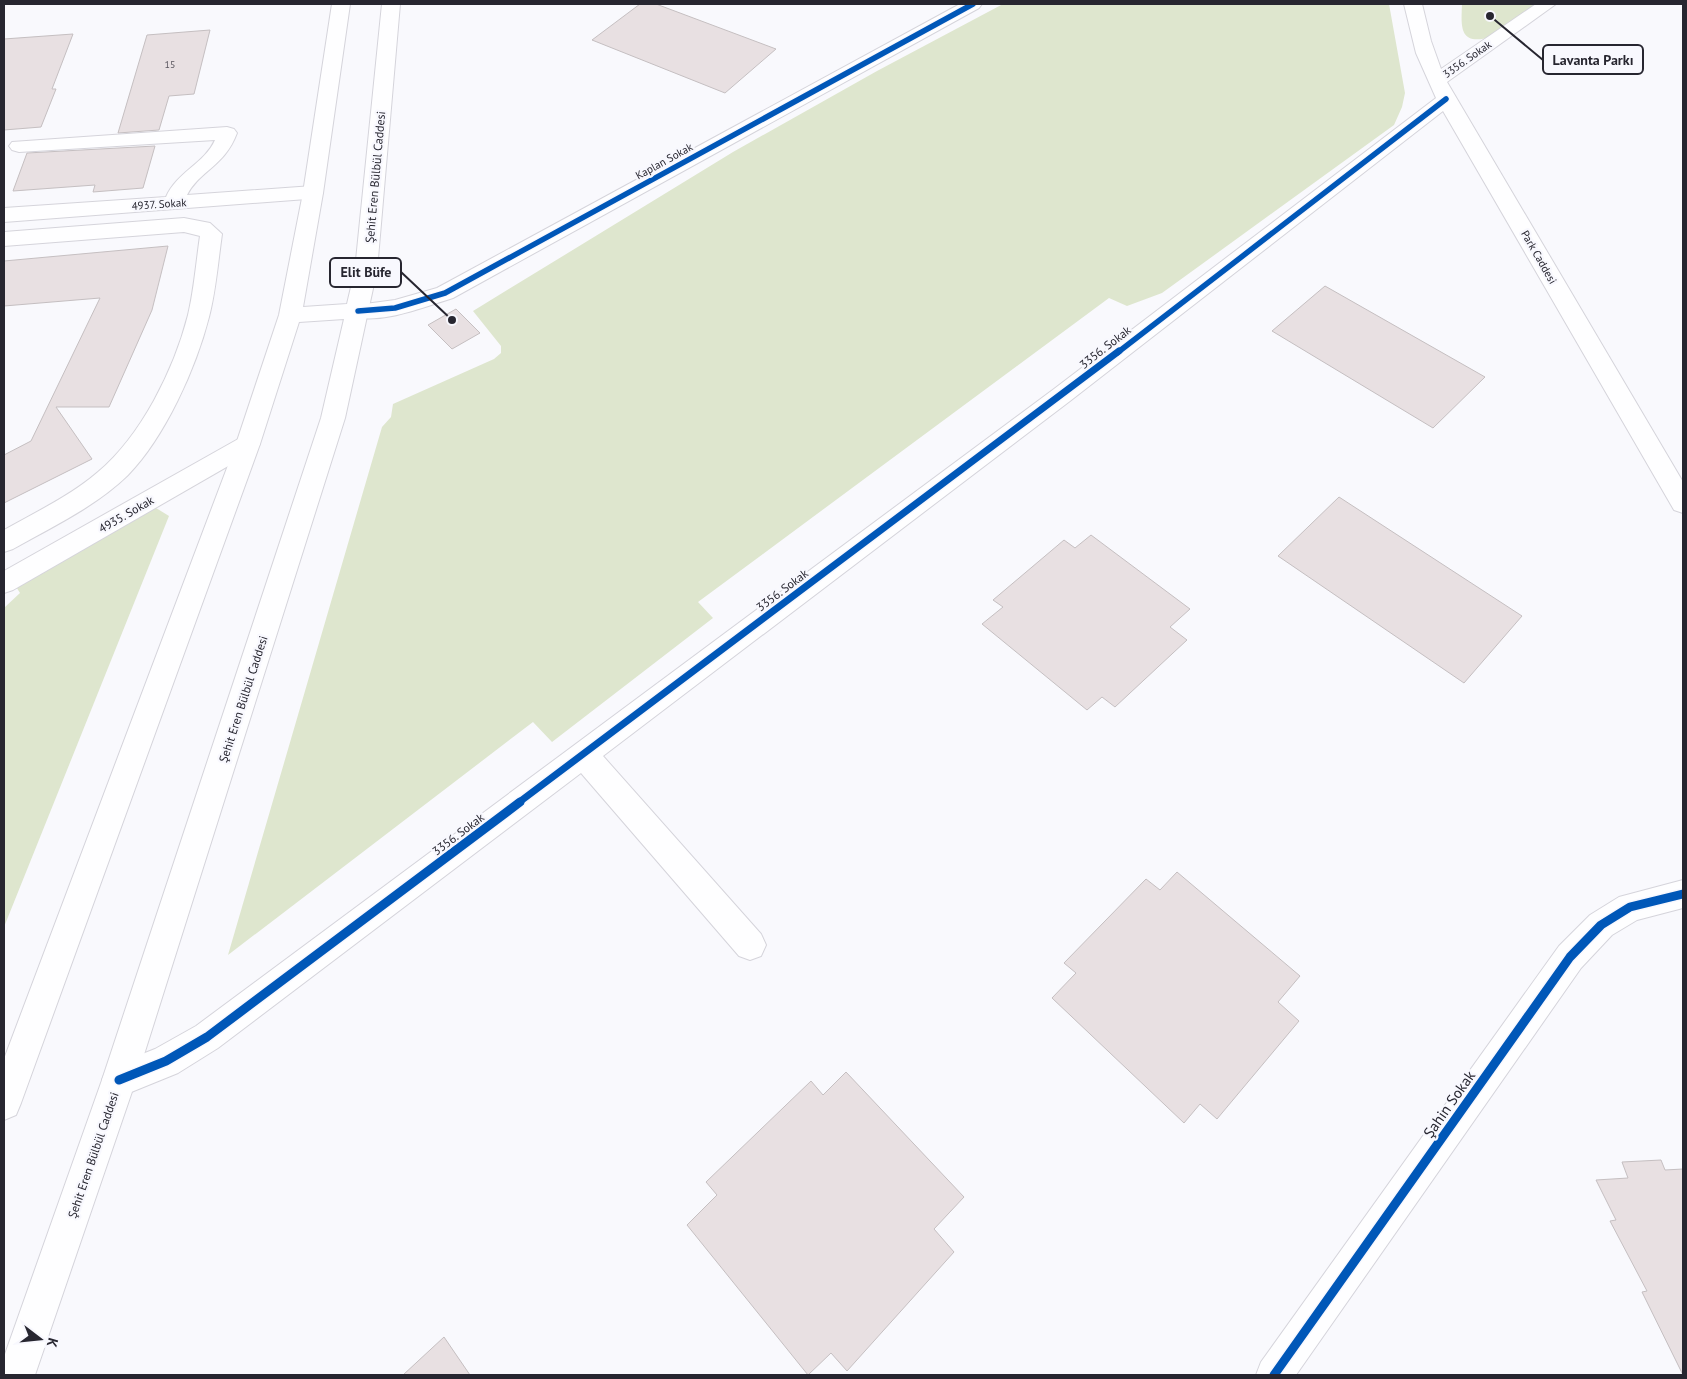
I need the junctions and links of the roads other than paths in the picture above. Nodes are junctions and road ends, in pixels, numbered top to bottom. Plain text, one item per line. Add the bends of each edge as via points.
1 (341, 4) edge
2 (391, 4) edge
3 (973, 4) edge
4 (1413, 4) edge
5 (1547, 4) edge
6 (1441, 90) junction
7 (19, 146) dead end
8 (313, 193) junction
9 (174, 203) junction
10 (4, 215) edge
11 (4, 239) edge
12 (358, 312) junction
13 (290, 315) junction
14 (248, 444) junction
15 (1683, 502) edge
16 (4, 542) edge
17 (4, 583) edge
18 (583, 754) junction
19 (1681, 899) edge
20 (750, 945) dead end
21 (119, 1080) junction
22 (4, 1103) edge
23 (16, 1375) edge
24 (1274, 1375) edge

1 - 8 street
2 - 12 street, Şehit Eren Bülbül Caddesi via 366,270
3 - 12 street, Kaplan Sokak via 445,293 395,308
4 - 6 street, Park Caddesi via 1416,26
5 - 6 street, 3356. Sokak
6 - 15 street, Park Caddesi
6 - 18 street, 3356. Sokak via 1062,394
7 - 9 street via 228,133 214,157 181,187
8 - 9 street, 4937. Sokak
8 - 13 street
9 - 10 street, 4937. Sokak
11 - 16 street via 184,225 203,228 211,234 196,327 144,439 98,486
12 - 13 street, Kaplan Sokak
12 - 21 street, Şehit Eren Bülbül Caddesi via 333,418
13 - 14 street
14 - 17 street, 4935. Sokak
14 - 22 street
18 - 20 street
18 - 21 street, 3356. Sokak via 207,1037 166,1061
19 - 24 street, Şahin Sokak via 1630,907 1616,914 1586,938 1570,956
21 - 23 street, Şehit Eren Bülbül Caddesi

